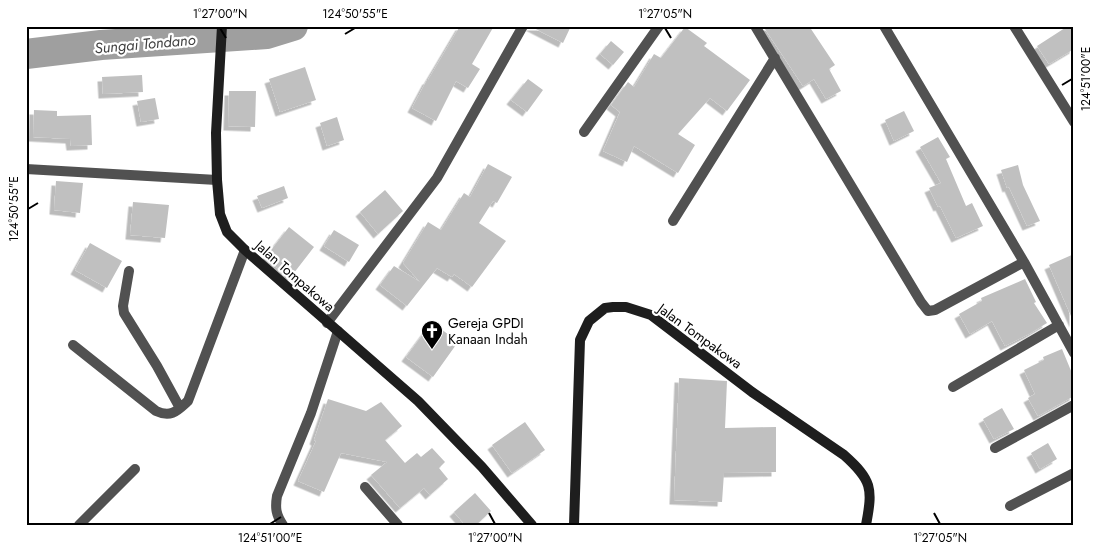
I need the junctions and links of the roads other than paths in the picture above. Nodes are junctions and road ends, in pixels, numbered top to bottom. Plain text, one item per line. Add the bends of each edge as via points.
1 (222, 26) edge
2 (523, 26) edge
3 (659, 26) edge
4 (755, 26) edge
5 (884, 26) edge
6 (1014, 26) edge
7 (775, 58) junction
8 (1074, 122) edge
9 (584, 132) dead end
10 (26, 169) edge
11 (217, 180) junction
12 (672, 221) dead end
13 (244, 250) junction
14 (1024, 262) junction
15 (129, 271) dead end
16 (328, 323) junction
17 (1059, 325) junction
18 (338, 331) junction
19 (73, 345) dead end
20 (1074, 353) edge
21 (953, 387) dead end
22 (1074, 404) edge
23 (180, 408) junction
24 (994, 448) dead end
25 (135, 469) dead end
26 (1074, 473) edge
27 (365, 487) dead end
28 (1010, 506) dead end
29 (79, 525) edge
30 (283, 525) edge
31 (398, 525) edge
32 (532, 525) edge
33 (574, 525) edge
34 (866, 525) edge

1 - 11 street, Jalan Tompakowa via 216,133
2 - 16 street via 437,178
3 - 9 street
4 - 7 street
5 - 14 street
6 - 8 street
7 - 12 street
7 - 14 street via 928,311
10 - 11 street
11 - 13 street, Jalan Tompakowa via 224,225
13 - 16 street, Jalan Tompakowa
13 - 23 street via 188,401
14 - 17 street
15 - 23 street via 124,313
16 - 18 street, Jalan Tompakowa
17 - 20 street
17 - 21 street
18 - 30 street via 312,413 277,496 275,506
18 - 32 street, Jalan Tompakowa via 418,401
19 - 23 street via 156,411 171,414
22 - 24 street
25 - 29 street
26 - 28 street
27 - 31 street
33 - 34 street, Jalan Tompakowa via 580,340 595,315 605,308 626,307 659,320 752,392 844,455 869,485

